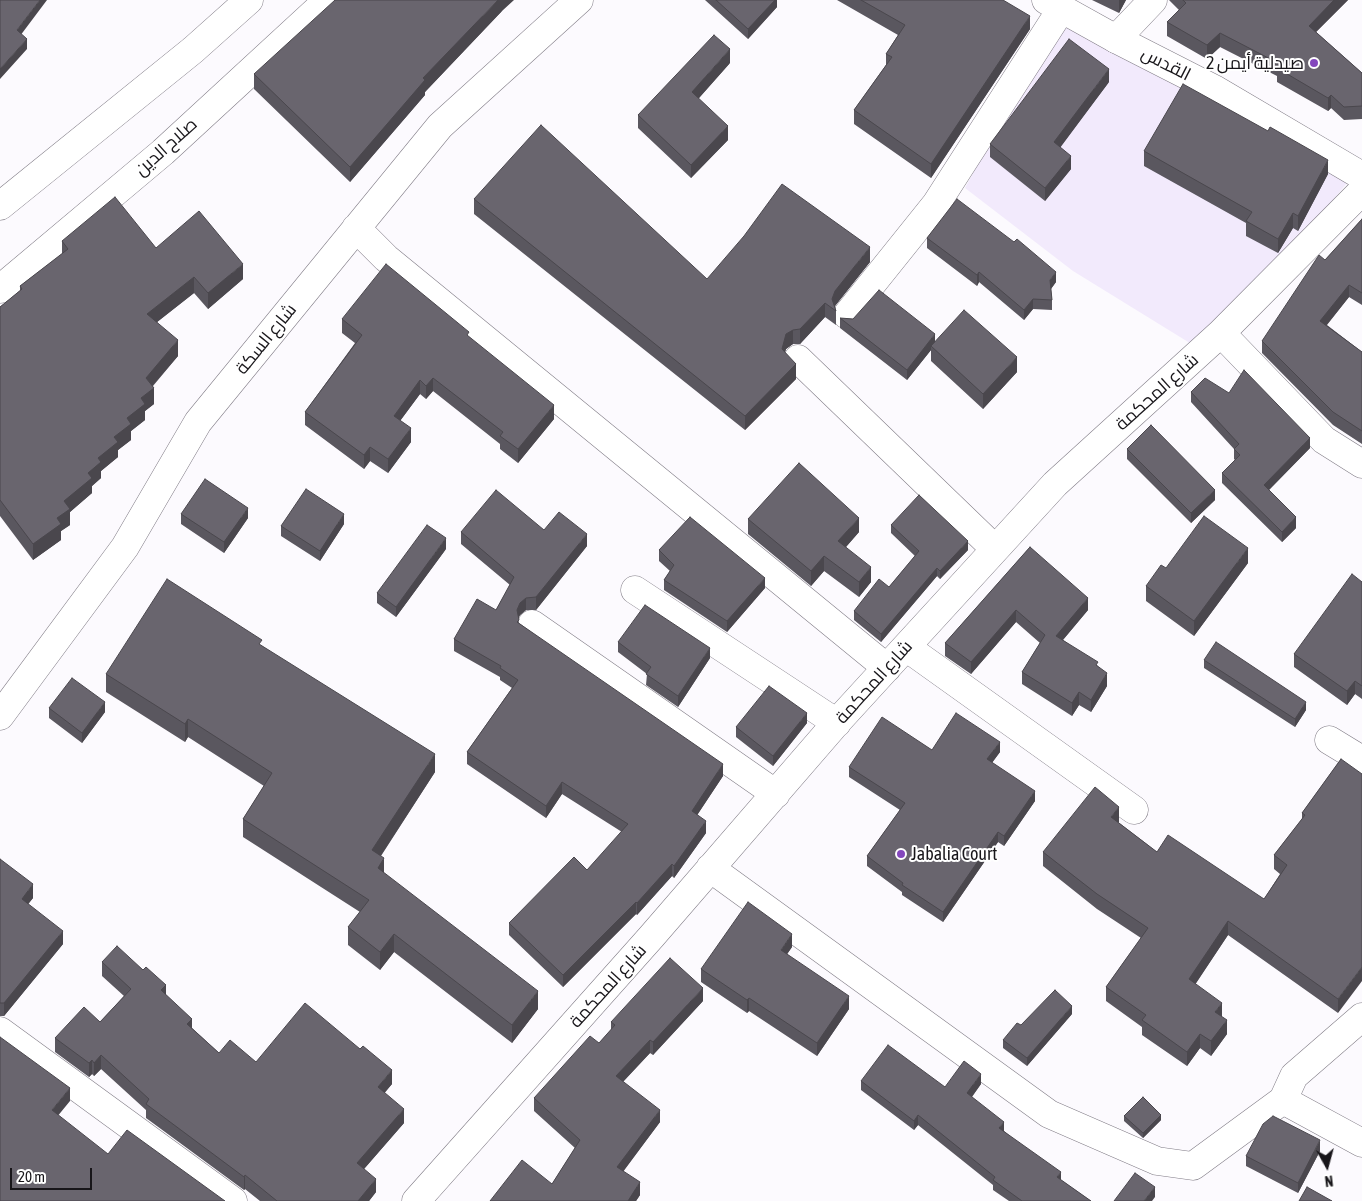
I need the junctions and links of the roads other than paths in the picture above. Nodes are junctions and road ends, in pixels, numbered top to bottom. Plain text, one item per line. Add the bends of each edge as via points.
1 (249, 0) edge
2 (328, 0) edge
3 (579, 0) edge
4 (1152, 0) edge
5 (1054, 4) edge
6 (1116, 39) junction
7 (1362, 176) edge
8 (1362, 191) edge
9 (0, 206) edge
10 (356, 228) junction
11 (0, 290) edge
12 (848, 315) dead end
13 (1221, 334) junction
14 (798, 359) dead end
15 (1362, 464) edge
16 (995, 549) junction
17 (635, 590) dead end
18 (532, 624) dead end
19 (906, 647) junction
20 (887, 668) junction
21 (0, 716) edge
22 (837, 722) junction
23 (1329, 740) dead end
24 (1362, 760) edge
25 (776, 794) junction
26 (1134, 810) dead end
27 (710, 868) junction
28 (1362, 1017) edge
29 (0, 1031) edge
30 (1283, 1100) junction
31 (1362, 1143) edge
32 (420, 1200) edge
33 (233, 1201) edge

1 - 9 main road via 193,50
2 - 11 main road, صلاح الدين via 163,152
3 - 10 main road, شارع السكة via 440,126
4 - 6 main road
5 - 6 main road, القدس
5 - 12 main road via 936,204
6 - 7 main road, القدس via 1216,90
8 - 13 main road, شارع المحكمة
10 - 20 main road via 386,258
10 - 21 main road, شارع السكة via 198,422 125,547
13 - 15 main road via 1324,440
13 - 16 main road, شارع المحكمة via 1055,484
14 - 16 main road
16 - 19 main road, شارع المحكمة
17 - 22 main road
18 - 25 main road
19 - 20 main road, شارع المحكمة
19 - 26 main road
20 - 22 main road, شارع المحكمة
22 - 25 main road, شارع المحكمة
23 - 24 main road
25 - 27 main road, شارع المحكمة
27 - 30 main road via 1048,1114 1157,1161 1193,1166
27 - 32 main road, شارع المحكمة
28 - 30 main road via 1294,1076
29 - 33 main road
30 - 31 main road

